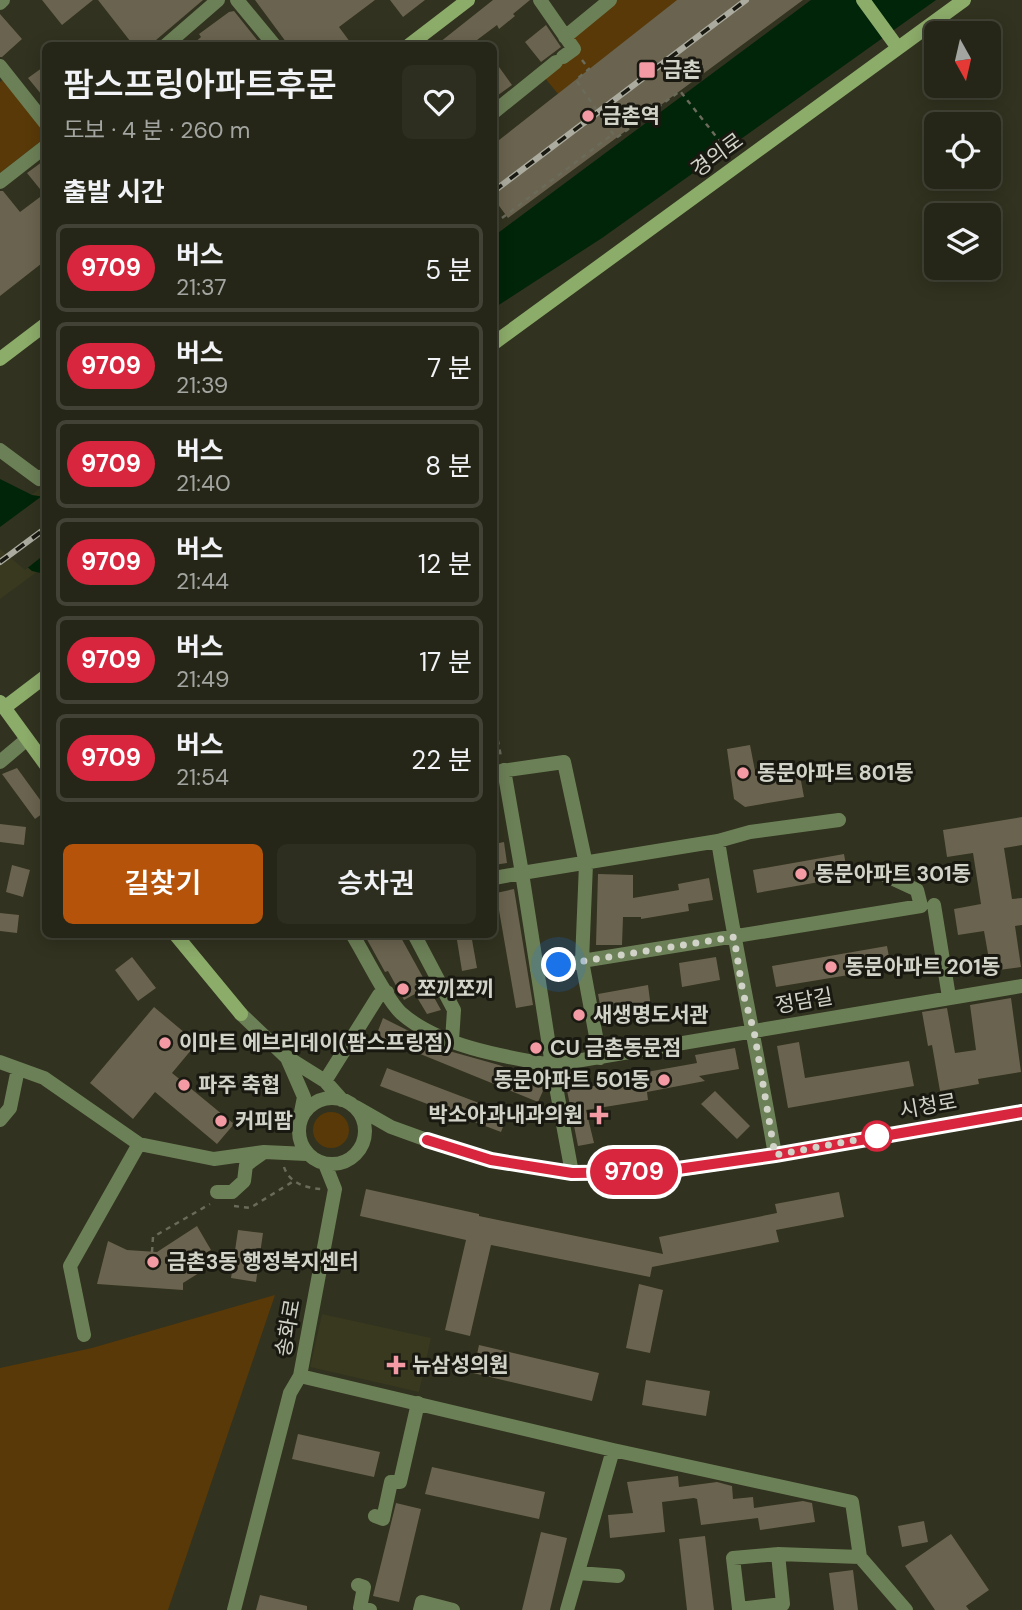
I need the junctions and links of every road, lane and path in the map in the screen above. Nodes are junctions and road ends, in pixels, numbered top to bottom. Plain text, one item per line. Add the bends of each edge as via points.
1 (218, 0) edge
2 (237, 0) edge
3 (468, 0) edge
4 (540, 0) edge
5 (610, 0) edge
6 (863, 0) edge
7 (964, 0) edge
8 (565, 37) junction
9 (170, 42) edge
10 (272, 42) edge
11 (413, 42) edge
12 (898, 48) junction
13 (0, 66) edge
14 (589, 69) dead end
15 (497, 110) edge
16 (42, 119) edge
17 (613, 134) junction
18 (42, 149) edge
19 (739, 164) junction
20 (0, 182) edge
21 (497, 221) edge
22 (42, 327) edge
23 (497, 342) edge
24 (0, 359) edge
25 (0, 450) edge
26 (42, 477) edge
27 (42, 679) edge
28 (2, 705) edge
29 (26, 740) junction
30 (497, 751) edge
31 (42, 760) edge
32 (0, 762) edge
33 (499, 771) edge
34 (839, 820) dead end
35 (718, 841) junction
36 (586, 864) junction
37 (876, 871) dead end
38 (522, 873) junction
39 (497, 877) edge
40 (934, 905) dead end
41 (734, 937) junction
42 (177, 938) edge
43 (354, 938) edge
44 (416, 938) edge
45 (582, 961) junction
46 (537, 970) junction
47 (1022, 986) edge
48 (387, 992) junction
49 (949, 997) junction
50 (754, 1031) junction
51 (452, 1041) junction
52 (285, 1055) junction
53 (600, 1058) junction
54 (0, 1062) edge
55 (552, 1065) junction
56 (19, 1069) junction
57 (324, 1081) junction
58 (347, 1102) junction
59 (1022, 1112) edge
60 (0, 1120) edge
61 (299, 1122) junction
62 (391, 1127) junction
63 (365, 1137) junction
64 (139, 1144) junction
65 (264, 1152) junction
66 (307, 1154) junction
67 (775, 1155) junction
68 (282, 1159) dead end
69 (343, 1163) junction
70 (325, 1164) junction
71 (572, 1173) junction
72 (294, 1181) junction
73 (335, 1189) junction
74 (217, 1200) junction
75 (152, 1252) dead end
76 (84, 1335) dead end
77 (300, 1376) junction
78 (418, 1403) junction
79 (613, 1450) junction
80 (374, 1516) dead end
81 (778, 1554) junction
82 (860, 1557) junction
83 (578, 1573) junction
84 (618, 1576) dead end
85 (358, 1585) dead end
86 (234, 1610) edge
87 (369, 1610) edge
88 (420, 1610) edge
89 (453, 1610) edge
90 (567, 1610) edge
91 (906, 1610) edge

1 - 9 street
2 - 10 street
3 - 11 street
4 - 8 street
5 - 8 street
6 - 12 street
7 - 12 street, 경의로
8 - 15 street via 574,49
12 - 19 street, 경의로
13 - 16 street
14 - 17 path via 576,80
17 - 19 path via 616,138 680,91
17 - 21 path
18 - 20 street
19 - 23 street, 경의로
22 - 24 street
25 - 26 street
27 - 28 street
28 - 29 street
29 - 31 street
29 - 32 street
30 - 33 path
33 - 36 street via 564,762
33 - 38 street
34 - 35 street
35 - 36 street
35 - 41 street
36 - 38 street
36 - 45 street
37 - 41 street via 917,890 921,905
38 - 39 street
38 - 46 street
40 - 49 street
41 - 45 street
41 - 50 street
42 - 52 street via 241,1014
43 - 48 street, 정담길
44 - 51 street via 454,1010
45 - 46 street
45 - 53 street
46 - 55 street
47 - 49 street, 정담길
48 - 51 street, 정담길 via 400,1012
48 - 57 street via 379,995
49 - 50 street, 정담길
50 - 53 street, 정담길
50 - 67 street
51 - 55 street, 정담길
52 - 57 street
52 - 61 street via 304,1097
53 - 55 street, 정담길
54 - 56 street
55 - 71 street
56 - 60 street via 10,1108
56 - 64 street via 44,1077
57 - 58 street
58 - 61 street via 321,1100 304,1112
58 - 62 street
58 - 63 street via 363,1119
59 - 67 street, 시청로
61 - 66 street via 298,1133
62 - 63 street
62 - 71 street, 시청로 via 491,1160
63 - 69 street via 357,1153
64 - 65 street via 214,1159
64 - 76 street via 70,1266
65 - 66 street
65 - 74 street via 246,1165 244,1181
66 - 70 street
67 - 71 street, 시청로 via 657,1172
68 - 72 path via 286,1174
69 - 70 street
69 - 73 street, 송화로
70 - 73 street
72 - 73 path via 316,1189
72 - 74 path via 250,1208
73 - 77 street, 송화로
74 - 75 path via 153,1237
77 - 78 street
77 - 86 street, 송화로 via 290,1393
78 - 79 street
78 - 80 street via 400,1482 391,1482 383,1518
79 - 82 street via 852,1502
79 - 83 street
81 - 81 street via 783,1604 739,1609 733,1558
81 - 82 street
82 - 91 street
83 - 84 street
83 - 90 street
85 - 87 street via 364,1587 360,1608
88 - 89 street via 422,1602

